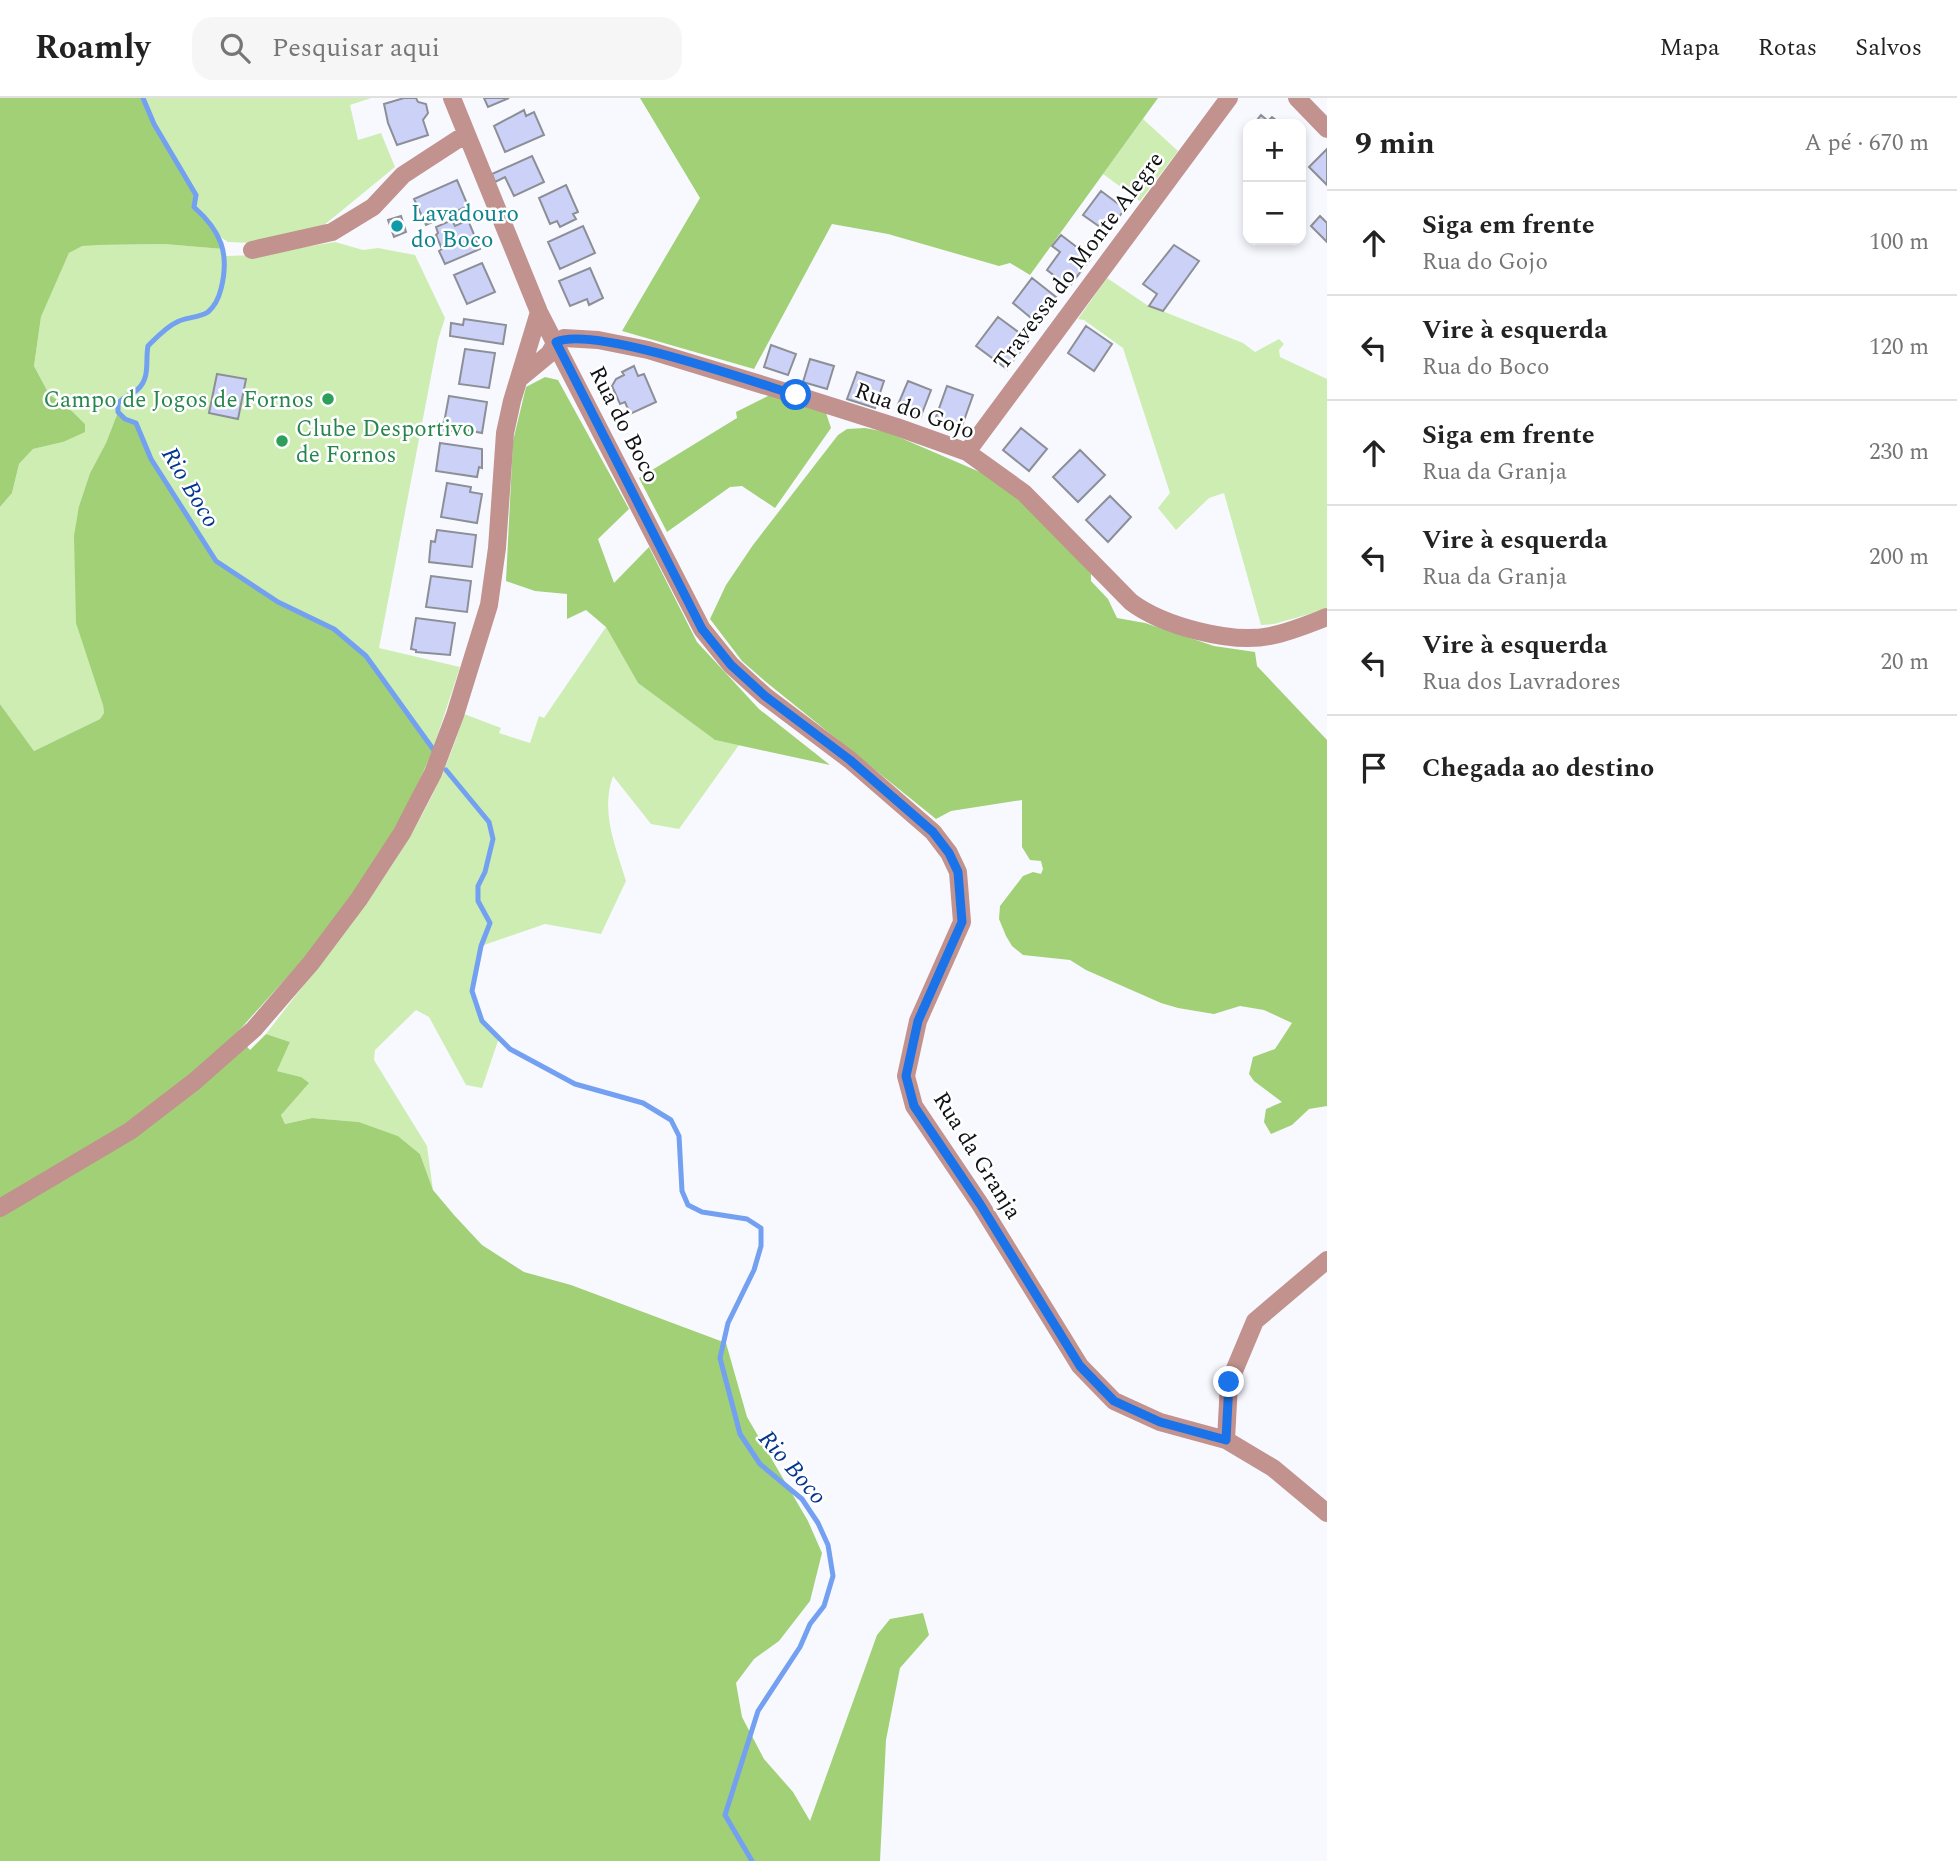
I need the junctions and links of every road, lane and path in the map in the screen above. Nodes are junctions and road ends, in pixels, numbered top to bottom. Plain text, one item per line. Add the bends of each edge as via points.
1 (452, 98) edge
2 (1229, 98) edge
3 (1297, 98) edge
4 (1327, 129) edge
5 (466, 134) junction
6 (252, 250) dead end
7 (539, 313) junction
8 (556, 342) junction
9 (520, 379) junction
10 (967, 452) junction
11 (695, 615) joint
12 (1327, 617) edge
13 (0, 1208) edge
14 (1327, 1260) edge
15 (1226, 1440) junction
16 (1327, 1513) edge

1 - 5 street, Rua do Boco
2 - 10 street, Travessa do Monte Alegre
3 - 4 street
5 - 6 street via 403,175 373,207 332,232
5 - 7 street, Rua do Boco
7 - 8 street, Rua do Boco
7 - 9 street
8 - 9 street
8 - 10 street, Rua do Gojo via 582,338 648,350
8 - 11 street, Rua do Boco
9 - 13 street via 505,433 489,605 433,773 402,833 311,963 254,1029 130,1130
10 - 12 street, Rua do Gojo via 1024,493 1146,613 1212,633 1245,637 1269,636
11 - 15 street, Rua da Granja via 731,665 850,760 933,832 949,853 958,872 962,922 918,1021 906,1076 914,1106 1080,1366 1114,1401 1160,1422
14 - 15 street via 1255,1321 1229,1382
15 - 16 street, Rua da Granja via 1273,1468

